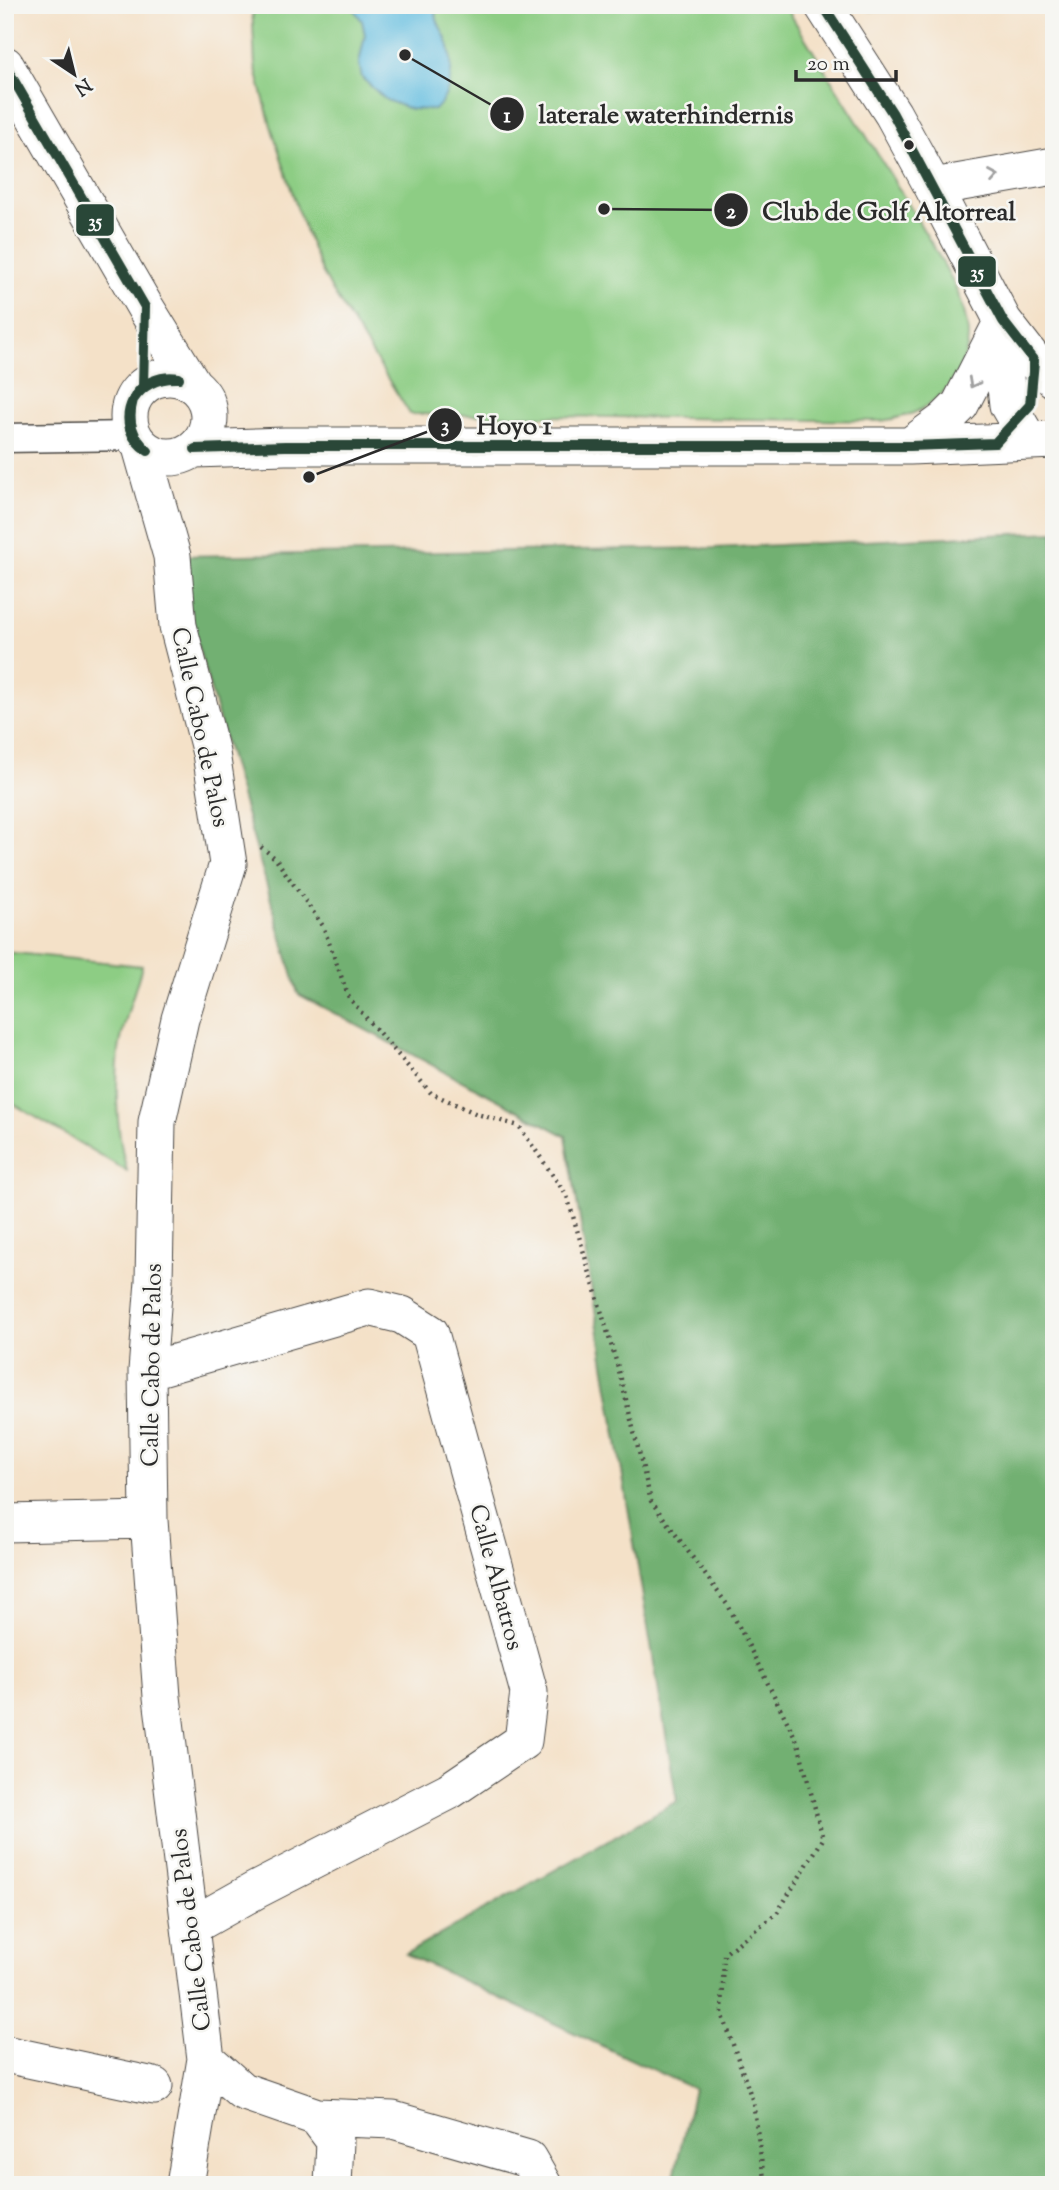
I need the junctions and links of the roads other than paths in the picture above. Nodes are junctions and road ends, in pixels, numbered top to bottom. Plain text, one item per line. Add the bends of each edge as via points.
1 (823, 5) edge
2 (5, 65) edge
3 (1054, 166) edge
4 (933, 187) junction
5 (145, 307) junction
6 (1003, 321) junction
7 (1044, 370) edge
8 (143, 386) junction
9 (201, 396) junction
10 (1023, 436) edge
11 (5, 438) edge
12 (137, 442) junction
13 (285, 446) junction
14 (910, 446) junction
15 (189, 452) junction
16 (172, 556) junction
17 (147, 1371) junction
18 (149, 1520) junction
19 (5, 1523) edge
20 (190, 1927) junction
21 (5, 2054) edge
22 (206, 2059) junction
23 (155, 2086) dead end
24 (317, 2117) junction
25 (185, 2185) edge
26 (332, 2185) edge
27 (543, 2185) edge

1 - 4 street via 893,114
2 - 5 street
4 -> 3 street
4 - 6 street
5 - 8 street
5 - 9 street
6 - 7 street
6 - 10 street via 1008,405
6 -> 14 street via 960,405
7 - 10 street
8 - 9 street via 155,379 181,379
8 - 12 street via 129,410
9 - 13 street
9 - 15 street via 210,418 208,429
10 - 14 street
11 - 12 street
12 - 15 street via 161,457
12 - 16 street, Calle Cabo de Palos
13 - 14 street
13 - 15 street
15 - 16 street, Calle Cabo de Palos
16 - 17 street, Calle Cabo de Palos via 178,626 211,753 228,864 180,1019 157,1122
17 - 18 street, Calle Cabo de Palos
17 - 20 street, Calle Albatros via 369,1307 402,1315 430,1333 528,1692 523,1741 449,1791
18 - 19 street
18 - 20 street, Calle Cabo de Palos via 162,1697
20 - 22 street, Calle Cabo de Palos
21 - 23 street
22 - 24 street via 243,2091
22 - 25 street, Calle Cabo de Palos
24 - 26 street via 335,2141
24 - 27 street via 393,2120 485,2146 528,2159

